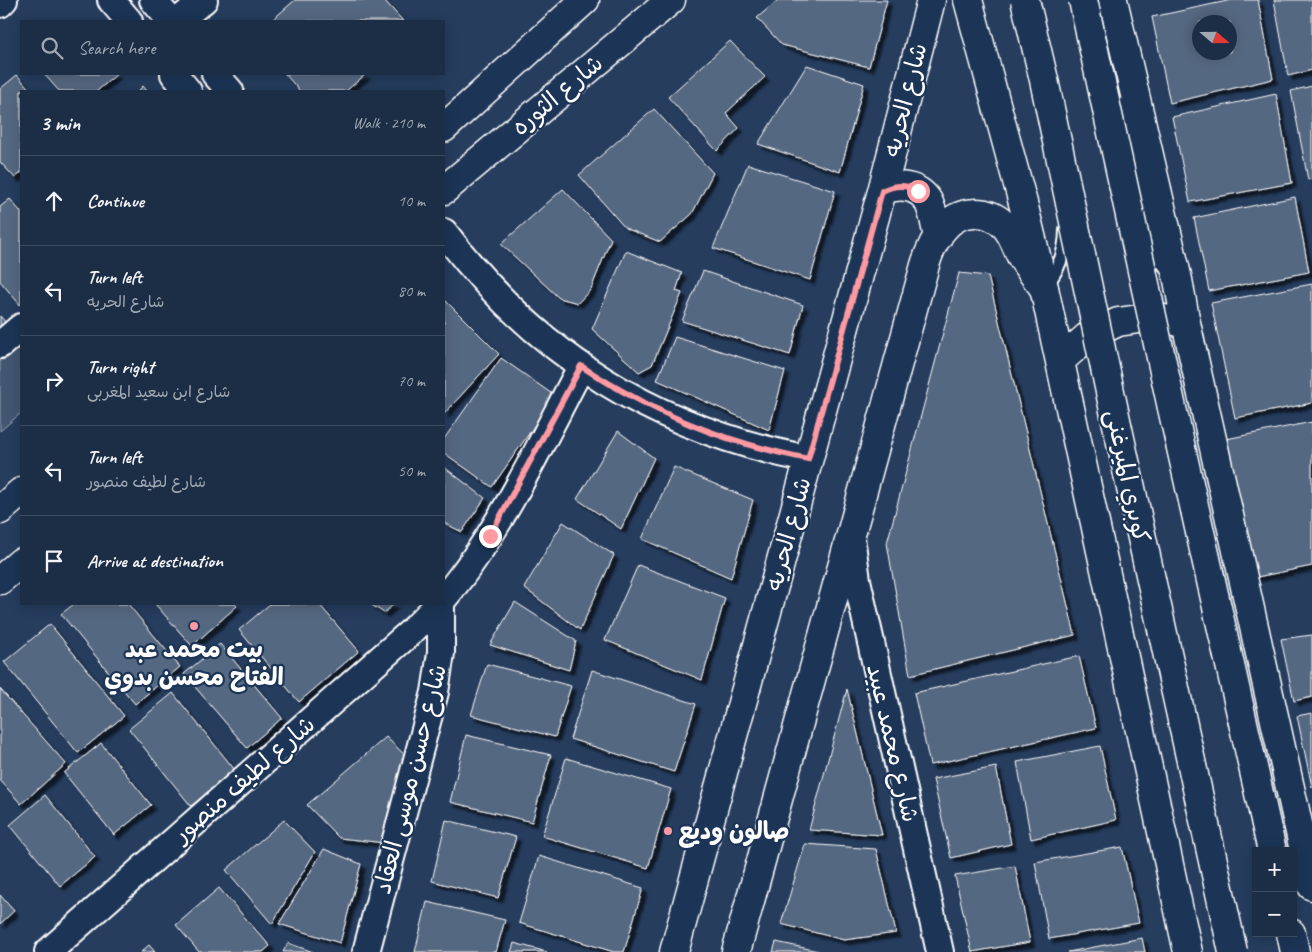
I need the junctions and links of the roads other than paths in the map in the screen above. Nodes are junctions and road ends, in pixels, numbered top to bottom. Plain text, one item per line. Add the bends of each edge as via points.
1 (4, 0) edge
2 (111, 0) edge
3 (153, 0) edge
4 (204, 0) edge
5 (585, 0) edge
6 (671, 0) edge
7 (931, 0) edge
8 (968, 0) edge
9 (1025, 0) edge
10 (1030, 0) edge
11 (1082, 0) edge
12 (1092, 0) edge
13 (1114, 0) edge
14 (0, 4) edge
15 (128, 20) edge
16 (170, 20) edge
17 (179, 20) edge
18 (1108, 57) dead end
19 (175, 75) edge
20 (216, 75) edge
21 (187, 90) edge
22 (229, 90) edge
23 (1117, 95) dead end
24 (445, 127) edge
25 (445, 189) edge
26 (882, 191) junction
27 (445, 233) edge
28 (938, 236) junction
29 (1178, 280) junction
30 (1044, 288) junction
31 (1186, 323) junction
32 (20, 328) edge
33 (0, 346) edge
34 (1060, 361) junction
35 (581, 366) junction
36 (808, 459) junction
37 (20, 493) edge
38 (0, 510) edge
39 (850, 534) junction
40 (20, 563) edge
41 (0, 580) edge
42 (445, 597) edge
43 (439, 605) edge
44 (440, 605) edge
45 (1271, 847) edge
46 (1312, 886) edge
47 (1292, 937) edge
48 (48, 952) edge
49 (366, 952) edge
50 (674, 952) edge
51 (736, 952) edge
52 (940, 952) edge
53 (1188, 952) edge
54 (1233, 952) edge
55 (1295, 952) edge

1 - 14 street
2 - 15 street
3 - 16 street
4 - 17 street
5 - 24 main road, شارع الثوره
6 - 25 main road, شارع الثوره
7 - 26 main road, شارع الحريه
8 - 30 main road
9 - 54 main road, كوبري الميرغنى, bridge
10 - 30 lane via 1023,19 1025,32 1066,225 1060,265
11 - 45 main road, bridge
12 - 18 lane
13 - 29 main road
19 - 21 street
20 - 22 street
23 - 29 lane via 1154,248 1164,266
26 - 28 main road via 902,186 922,194 931,208
26 - 36 main road, شارع الحريه
27 - 35 street via 515,313
28 - 30 main road via 950,221 959,216 978,213 993,217 1010,233
28 - 39 main road via 925,265
29 - 31 main road
30 - 34 main road
31 - 34 main road via 1153,317 1118,322 1087,337
31 - 46 main road
32 - 33 street
34 - 53 main road
35 - 36 street via 634,399 690,425 748,446
35 - 42 street via 490,536
36 - 50 main road, شارع الحريه
37 - 38 main road
39 - 51 main road
39 - 52 street, شارع محمد عبيد via 857,580
40 - 41 main road
43 - 48 street, شارع لطيف منصور
44 - 49 street, شارع حسن موسى العقاد via 441,653 434,692
47 - 55 main road

